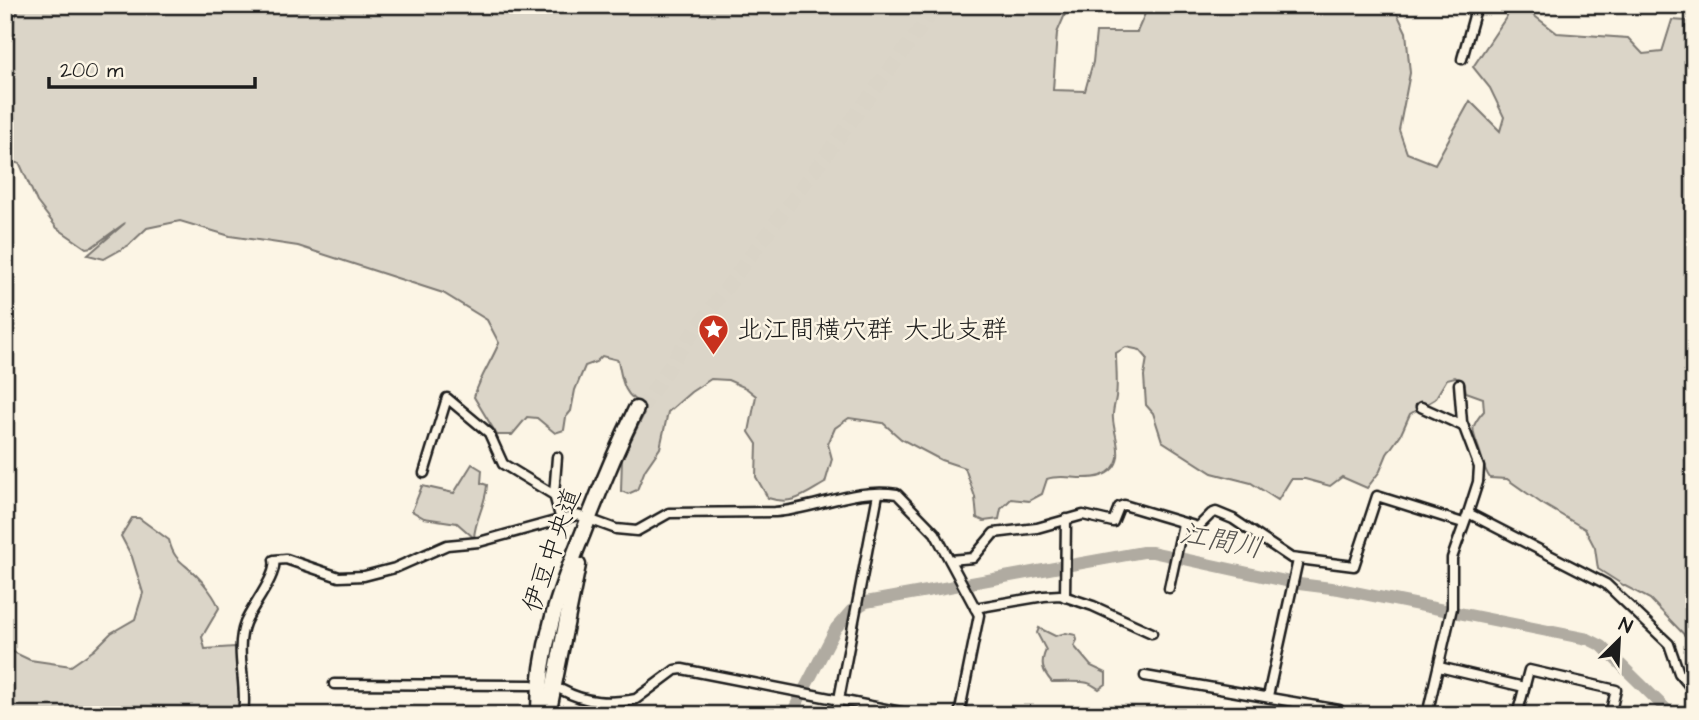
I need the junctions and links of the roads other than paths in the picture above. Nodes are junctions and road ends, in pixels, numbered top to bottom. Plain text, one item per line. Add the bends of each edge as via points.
1 (1477, 5) edge
2 (1462, 59) dead end
3 (1459, 384) dead end
4 (1421, 407) dead end
5 (638, 410) tunnel mouth
6 (1463, 426) junction
7 (557, 457) dead end
8 (424, 473) dead end
9 (878, 494) junction
10 (554, 495) junction
11 (1468, 513) junction
12 (583, 517) dead end
13 (1066, 519) junction
14 (561, 520) junction
15 (594, 521) dead end
16 (1463, 523) junction
17 (1183, 524) junction
18 (950, 560) junction
19 (1298, 560) junction
20 (1169, 588) dead end
21 (1065, 597) junction
22 (975, 608) junction
23 (1152, 633) dead end
24 (1439, 667) junction
25 (1145, 676) dead end
26 (334, 684) dead end
27 (531, 685) dead end
28 (1524, 687) junction
29 (562, 690) dead end
30 (1694, 691) edge
31 (1268, 696) junction
32 (839, 700) junction
33 (544, 710) edge
34 (243, 715) edge
35 (836, 715) edge
36 (916, 715) edge
37 (959, 715) edge
38 (1341, 715) edge
39 (1427, 715) edge
40 (1517, 715) edge
41 (1610, 715) edge

1 - 2 street
3 - 6 street
4 - 6 street
5 - 33 highway, 伊豆中央道 via 599,489 554,612 540,675
6 - 11 street via 1479,467
7 - 10 street
8 - 10 street via 447,398 489,433 503,464
9 - 15 street via 842,497 783,512 669,513 637,531
9 - 18 street via 901,496 935,533
9 - 32 street
10 - 14 street
11 - 16 street
11 - 30 street via 1606,583 1669,644 1679,673
12 - 14 street
13 - 17 street via 1085,516 1113,522 1124,505
13 - 18 street via 994,533 973,558
13 - 21 street
14 - 34 street via 479,542 447,545 376,574 339,577 286,559 274,560 274,572 242,631
16 - 19 street via 1377,496 1354,566
16 - 24 street via 1451,562 1451,612
17 - 19 street via 1200,527 1214,512 1220,513
17 - 20 street
18 - 22 street
19 - 31 street
21 - 22 street via 1044,596
21 - 23 street
22 - 37 street via 979,621
24 - 28 street
24 - 39 street
25 - 31 street
26 - 27 street
28 - 40 street
28 - 41 street via 1529,670 1616,690
29 - 32 street via 586,701 636,699 682,669
31 - 38 street via 1339,710
32 - 35 street
32 - 36 street

